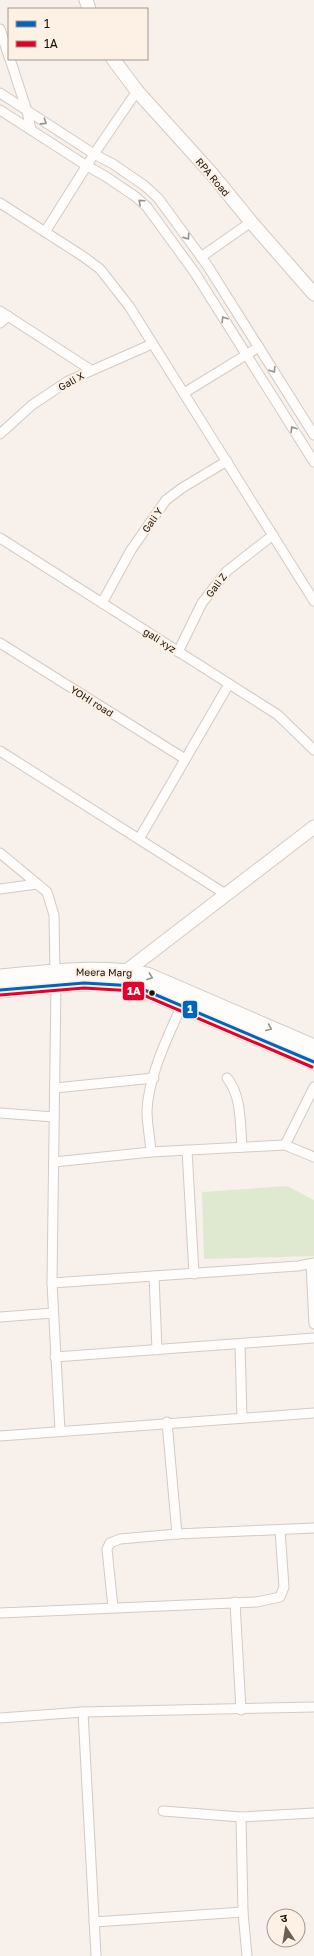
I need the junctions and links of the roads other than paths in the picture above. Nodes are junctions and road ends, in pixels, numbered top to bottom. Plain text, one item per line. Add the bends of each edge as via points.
1 (2, 31) edge
2 (8, 54) edge
3 (10, 60) edge
4 (114, 60) edge
5 (137, 92) junction
6 (0, 93) edge
7 (0, 110) edge
8 (27, 111) junction
9 (31, 130) junction
10 (94, 154) junction
11 (87, 166) junction
12 (0, 203) edge
13 (170, 212) junction
14 (158, 221) junction
15 (251, 222) junction
16 (46, 232) junction
17 (201, 257) junction
18 (314, 294) edge
19 (0, 312) edge
20 (8, 316) junction
21 (0, 323) edge
22 (152, 344) junction
23 (259, 347) junction
24 (247, 355) junction
25 (91, 370) junction
26 (184, 393) junction
27 (0, 434) edge
28 (314, 436) edge
29 (227, 461) junction
30 (314, 462) edge
31 (273, 535) junction
32 (0, 538) edge
33 (314, 601) edge
34 (102, 603) junction
35 (0, 643) edge
36 (178, 652) junction
37 (229, 684) junction
38 (314, 750) edge
39 (0, 751) edge
40 (185, 759) junction
41 (314, 827) edge
42 (139, 839) junction
43 (0, 853) edge
44 (37, 884) junction
45 (0, 889) edge
46 (227, 895) junction
47 (128, 971) junction
48 (0, 977) edge
49 (55, 978) junction
50 (110, 982) junction
51 (0, 990) edge
52 (182, 1005) junction
53 (314, 1047) edge
54 (314, 1062) edge
55 (154, 1078) junction
56 (227, 1078) dead end
57 (314, 1087) edge
58 (55, 1088) junction
59 (0, 1113) edge
60 (54, 1117) junction
61 (285, 1145) junction
62 (242, 1147) junction
63 (187, 1150) junction
64 (151, 1152) junction
65 (314, 1157) edge
66 (54, 1162) junction
67 (312, 1264) edge
68 (194, 1274) junction
69 (154, 1276) junction
70 (52, 1283) junction
71 (53, 1313) junction
72 (0, 1317) edge
73 (314, 1324) edge
74 (314, 1338) edge
75 (240, 1344) junction
76 (157, 1350) junction
77 (55, 1358) junction
78 (314, 1413) edge
79 (242, 1418) junction
80 (167, 1422) junction
81 (60, 1431) junction
82 (0, 1436) edge
83 (314, 1528) edge
84 (280, 1530) junction
85 (176, 1534) junction
86 (235, 1602) junction
87 (113, 1608) junction
88 (0, 1613) edge
89 (314, 1707) edge
90 (241, 1710) junction
91 (83, 1712) junction
92 (0, 1718) edge
93 (163, 1811) dead end
94 (314, 1813) edge
95 (241, 1817) junction
96 (243, 1912) junction
97 (94, 1922) junction
98 (96, 1956) edge
99 (247, 1956) edge

1 - 2 street
3 - 8 street
4 - 5 street, RPA Road
5 - 10 street
5 - 15 street, RPA Road via 212,174
6 - 8 street
7 - 9 street
8 - 9 street
8 -> 10 street
9 - 11 street
10 - 11 street
10 - 13 street via 145,186
14 -> 11 street via 136,197
11 - 16 street
12 - 16 street
13 - 14 street
13 -> 17 street
24 -> 14 street via 195,273
15 - 17 street
15 - 18 street, RPA Road
16 - 22 street via 100,269 129,306
17 - 23 street
19 - 20 street
20 - 21 street
20 - 25 street
22 - 25 street, Gali X
22 - 26 street
23 - 24 street
23 -> 28 street
24 - 26 street
30 -> 24 street
25 - 27 street, Gali X via 68,381 32,405
26 - 29 street
29 - 31 street
29 - 34 street, Gali Y via 166,500 131,550
31 - 33 street
31 - 36 street, Gali Z via 227,570 202,603
32 - 34 street, gali xyz
34 - 36 street, gali xyz
35 - 40 street, YOHI road
36 - 37 street, gali xyz
37 - 38 street, gali xyz via 278,715
37 - 40 street
39 - 42 street
40 - 42 street
41 - 46 street
42 - 46 street
43 - 44 street
44 - 45 street
44 - 49 street via 46,892 54,915
46 - 47 street
47 - 49 main road, Meera Marg via 94,970
47 - 50 street
47 -> 53 main road, Meera Marg via 147,975
48 - 49 main road, Meera Marg
49 - 50 main road, Meera Marg
49 - 51 main road, Meera Marg
49 - 58 street
50 - 52 main road, Meera Marg via 135,986
52 - 54 main road, Meera Marg
52 - 55 street via 162,1049
55 - 58 street
55 - 64 street via 148,1111
56 - 62 street via 238,1100
57 - 61 street
58 - 60 street
59 - 60 street
60 - 66 street
61 - 62 street
61 - 65 street
62 - 63 street
63 - 64 street
63 - 68 street
64 - 66 street
66 - 70 street
67 - 68 street
67 - 73 street
68 - 69 street
69 - 70 street
69 - 76 street
70 - 71 street
71 - 72 street
71 - 77 street
74 - 75 street
75 - 76 street
75 - 79 street
76 - 77 street
77 - 81 street
78 - 79 street
79 - 80 street
80 - 81 street
80 - 85 street
81 - 82 street
83 - 84 street
84 - 85 street
84 - 86 street via 284,1588 280,1597 257,1602
85 - 87 street via 120,1539 110,1543 107,1549
86 - 87 street
86 - 90 street
87 - 88 street
89 - 90 street
90 - 91 street
91 - 92 street
91 - 97 street
93 - 95 street
94 - 95 street
95 - 96 street
96 - 97 street
96 - 99 street
97 - 98 street

